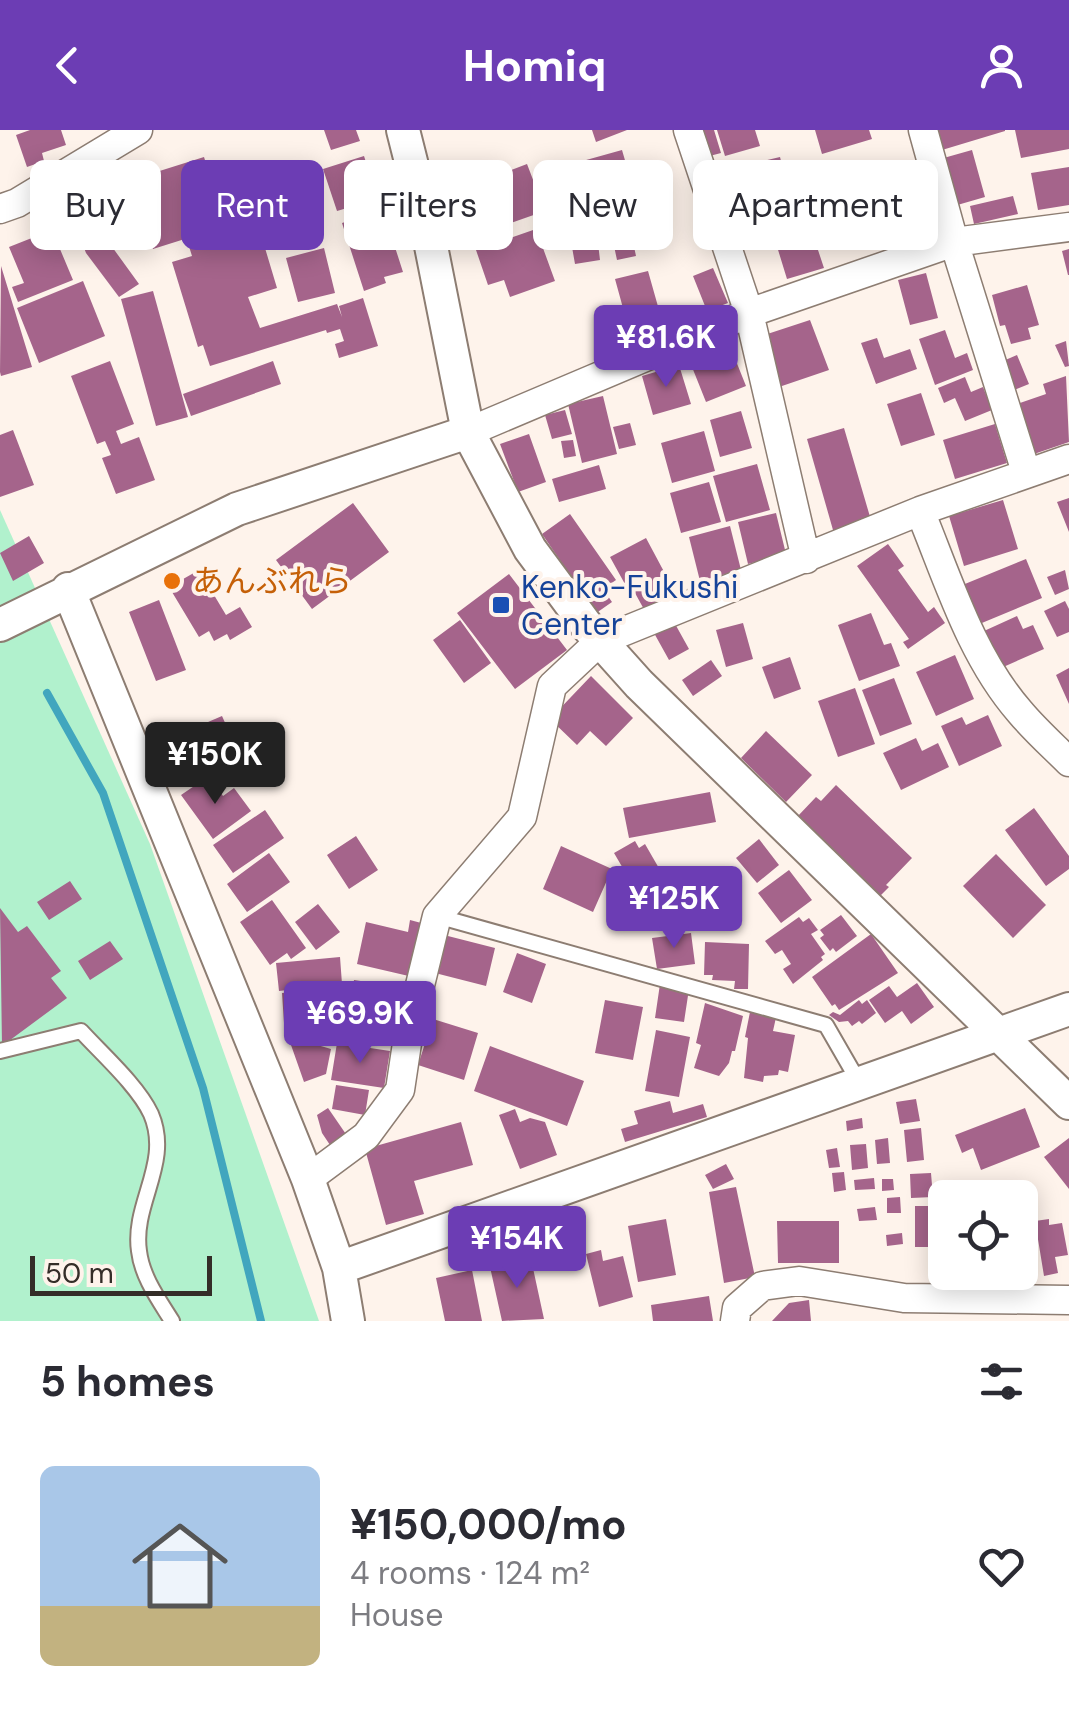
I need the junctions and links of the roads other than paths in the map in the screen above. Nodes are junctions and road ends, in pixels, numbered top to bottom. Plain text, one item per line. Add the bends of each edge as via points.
1 (138, 130) edge
2 (403, 130) edge
3 (688, 130) edge
4 (923, 130) edge
5 (0, 209) edge
6 (1069, 227) edge
7 (954, 242) junction
8 (749, 313) junction
9 (468, 432) junction
10 (1069, 460) edge
11 (1026, 472) junction
12 (920, 512) junction
13 (806, 559) junction
14 (68, 589) junction
15 (0, 624) edge
16 (600, 640) junction
17 (1069, 762) edge
18 (438, 916) junction
19 (1069, 1009) edge
20 (1000, 1036) junction
21 (0, 1051) edge
22 (860, 1084) junction
23 (1069, 1103) edge
24 (308, 1179) junction
25 (339, 1268) junction
26 (1069, 1300) edge
27 (172, 1321) edge
28 (348, 1321) edge
29 (735, 1321) edge

1 - 5 street
2 - 9 street
3 - 8 street
4 - 7 street
6 - 7 street
7 - 8 street
7 - 11 street
8 - 9 street
8 - 13 street
9 - 14 street via 237,510
9 - 16 street via 530,549
10 - 11 street
11 - 12 street
12 - 13 street
12 - 17 street via 990,671
13 - 16 street
14 - 15 street
14 - 24 street
16 - 18 street via 552,686 522,817
16 - 20 street
18 - 22 lane via 826,1026
18 - 24 street via 400,1090 366,1136
19 - 20 street
20 - 22 street
20 - 23 street
21 - 27 lane via 81,1031 150,1112 158,1140 156,1170 139,1225 139,1252
22 - 25 street
24 - 25 street
25 - 28 street
26 - 29 street via 904,1298 799,1281 762,1286 737,1308

